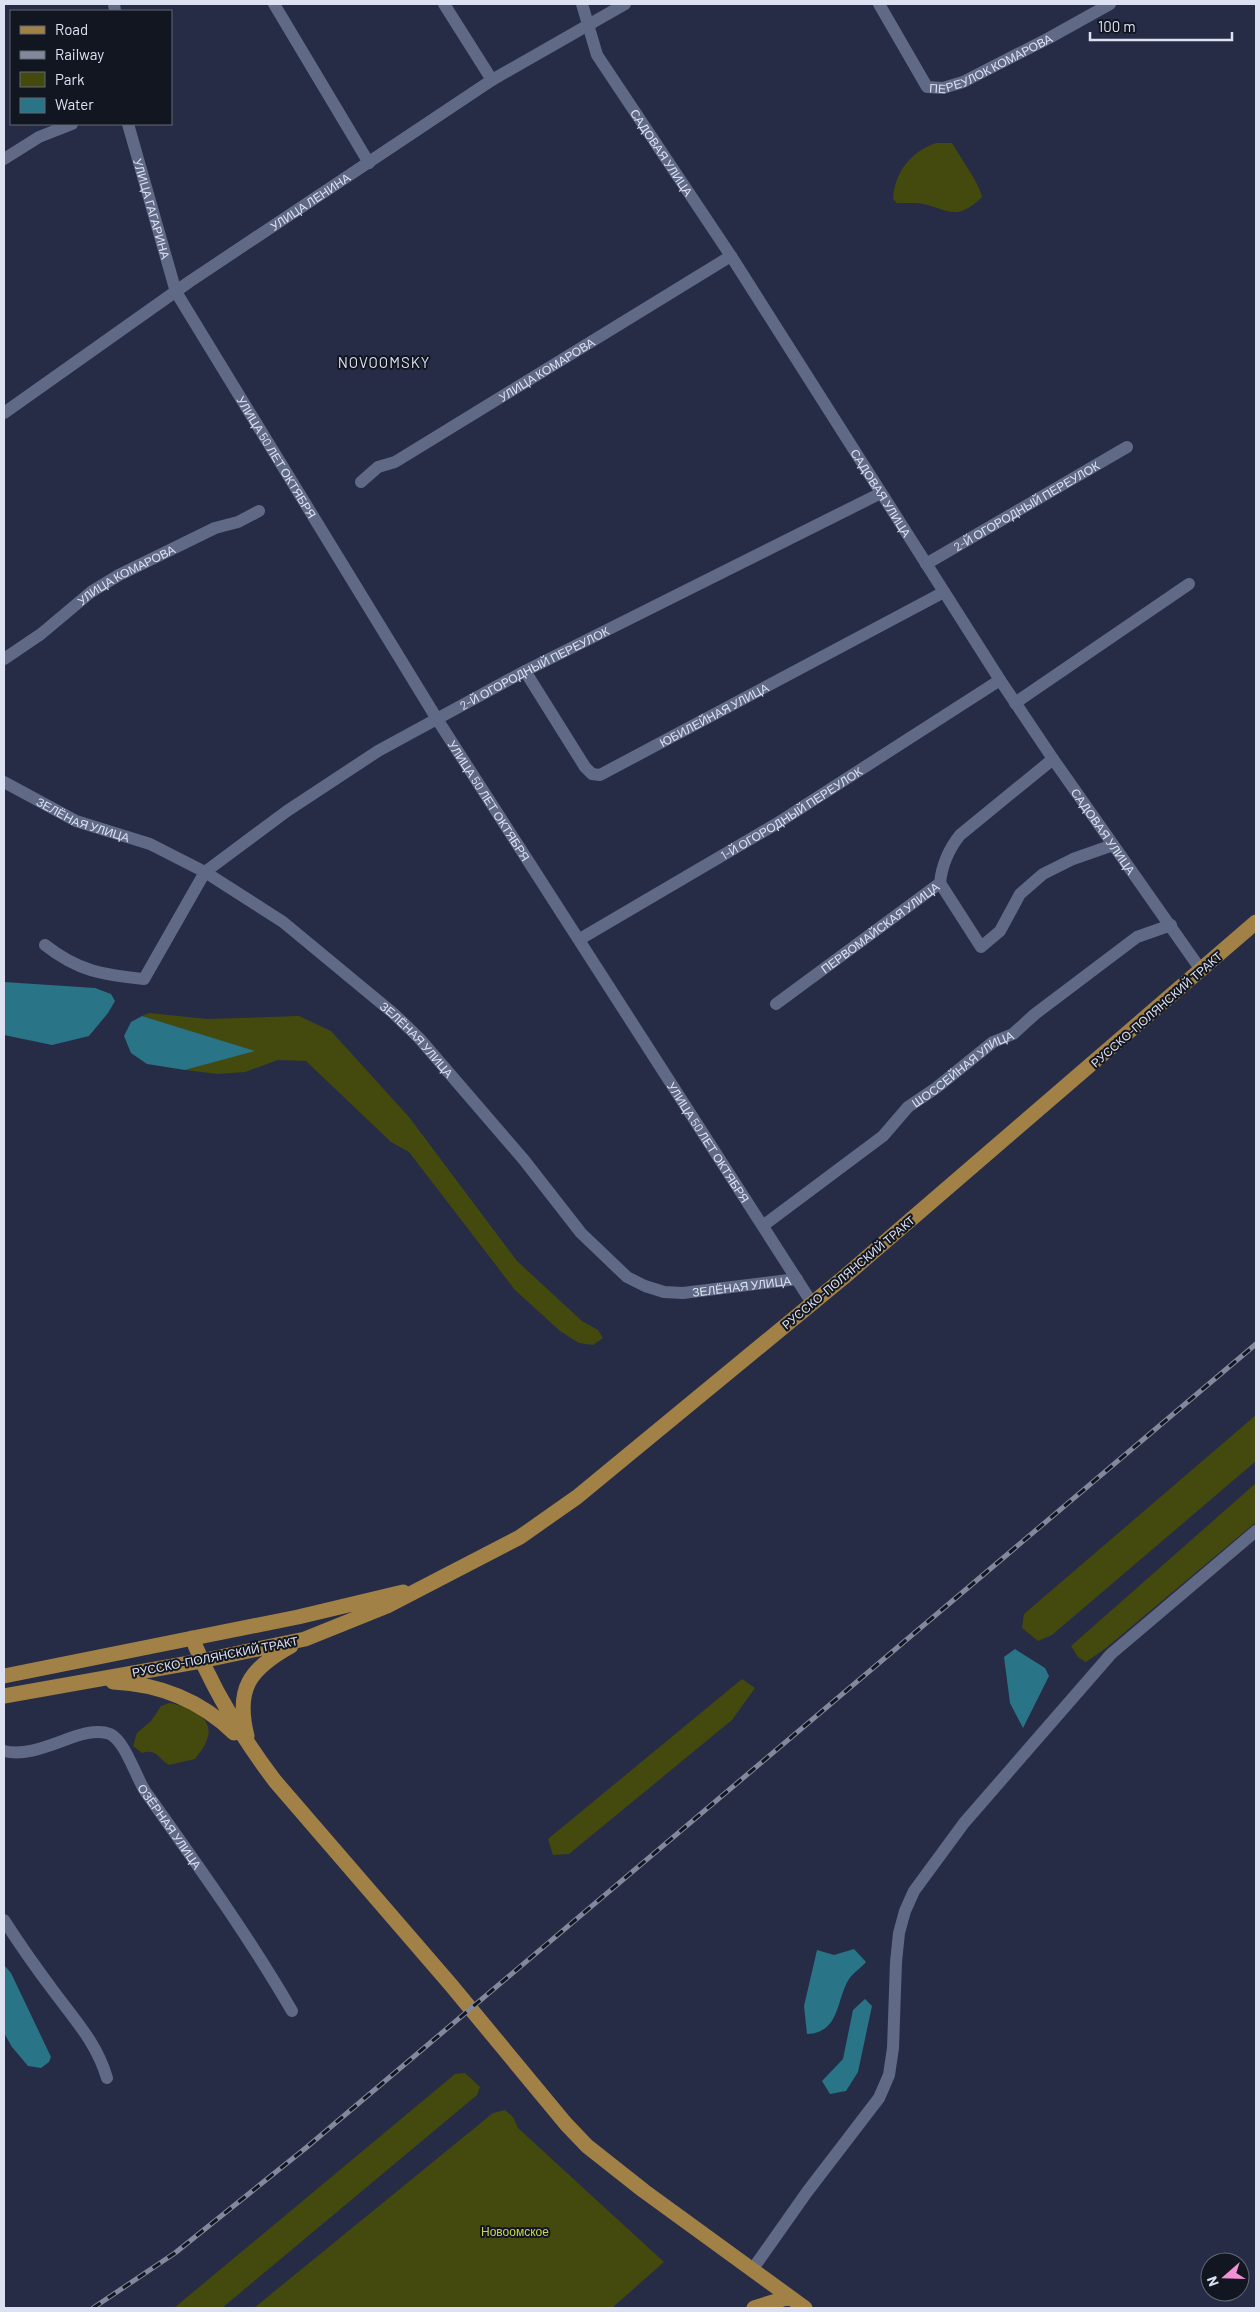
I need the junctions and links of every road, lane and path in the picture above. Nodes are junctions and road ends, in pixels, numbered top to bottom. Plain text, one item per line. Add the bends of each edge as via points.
1 (274, 4) edge
2 (444, 4) edge
3 (582, 4) edge
4 (625, 4) edge
5 (879, 4) edge
6 (1110, 4) edge
7 (587, 26) junction
8 (492, 80) junction
9 (70, 125) edge
10 (128, 125) edge
11 (4, 159) edge
12 (369, 163) junction
13 (731, 256) junction
14 (176, 292) junction
15 (4, 413) edge
16 (1127, 447) dead end
17 (361, 482) dead end
18 (881, 493) junction
19 (259, 511) dead end
20 (926, 564) junction
21 (1189, 584) dead end
22 (944, 592) junction
23 (4, 659) edge
24 (526, 671) junction
25 (1000, 680) junction
26 (1015, 703) junction
27 (437, 719) junction
28 (1053, 760) junction
29 (4, 782) edge
30 (1113, 845) junction
31 (205, 872) junction
32 (940, 884) junction
33 (1256, 922) edge
34 (1171, 925) junction
35 (580, 939) junction
36 (45, 945) dead end
37 (1201, 970) junction
38 (776, 1004) dead end
39 (764, 1225) junction
40 (797, 1279) junction
41 (812, 1303) junction
42 (1256, 1531) edge
43 (417, 1589) junction
44 (192, 1638) junction
45 (305, 1639) junction
46 (201, 1661) junction
47 (4, 1676) edge
48 (74, 1683) junction
49 (4, 1696) edge
50 (250, 1747) junction
51 (4, 1751) edge
52 (4, 1920) edge
53 (292, 2011) dead end
54 (107, 2078) dead end
55 (752, 2270) junction
56 (789, 2297) junction
57 (754, 2308) edge
58 (805, 2308) edge

1 - 12 street
2 - 8 street
3 - 7 street, САДОВАЯ УЛИЦА
4 - 7 street, УЛИЦА ЛЕНИНА
5 - 6 street, ПЕРЕУЛОК КОМАРОВА via 927,88 943,88 963,82
7 - 8 street, УЛИЦА ЛЕНИНА
7 - 13 street, САДОВАЯ УЛИЦА via 597,55
8 - 12 street, УЛИЦА ЛЕНИНА
9 - 11 street via 39,138
10 - 14 street, УЛИЦА ГАГАРИНА
12 - 14 street, УЛИЦА ЛЕНИНА
13 - 17 street, УЛИЦА КОМАРОВА via 394,462 378,467
13 - 18 street, САДОВАЯ УЛИЦА
14 - 15 street, УЛИЦА ЛЕНИНА
14 - 27 street, УЛИЦА 50 ЛЕТ ОКТЯБРЯ
16 - 20 street, 2-Й ОГОРОДНЫЙ ПЕРЕУЛОК
18 - 20 street, САДОВАЯ УЛИЦА
18 - 24 street, 2-Й ОГОРОДНЫЙ ПЕРЕУЛОК
19 - 23 street, УЛИЦА КОМАРОВА via 238,522 214,528 119,575
20 - 22 street, САДОВАЯ УЛИЦА
21 - 26 street
22 - 24 street, ЮБИЛЕЙНАЯ УЛИЦА via 600,775 592,774 585,767
22 - 25 street, САДОВАЯ УЛИЦА
24 - 27 street, 2-Й ОГОРОДНЫЙ ПЕРЕУЛОК
25 - 26 street, САДОВАЯ УЛИЦА
25 - 35 street, 1-Й ОГОРОДНЫЙ ПЕРЕУЛОК via 776,824
26 - 28 street, САДОВАЯ УЛИЦА
27 - 31 street, 2-Й ОГОРОДНЫЙ ПЕРЕУЛОК via 370,757 287,811
27 - 35 street, УЛИЦА 50 ЛЕТ ОКТЯБРЯ
28 - 30 street, САДОВАЯ УЛИЦА
28 - 32 street, ПЕРВОМАЙСКАЯ УЛИЦА via 960,835 948,850
29 - 31 street, ЗЕЛЁНАЯ УЛИЦА via 69,817 150,844
30 - 32 street via 1043,874 1020,894 1000,931 981,947
30 - 34 street, САДОВАЯ УЛИЦА
31 - 36 street via 144,979 107,975 65,960
31 - 40 street, ЗЕЛЁНАЯ УЛИЦА via 283,922 393,1013 459,1082 581,1233 627,1276 664,1292 683,1293
32 - 38 street, ПЕРВОМАЙСКАЯ УЛИЦА
33 - 37 main road, РУССКО-ПОЛЯНСКИЙ ТРАКТ
34 - 37 street, САДОВАЯ УЛИЦА
34 - 39 street, ШОССЕЙНАЯ УЛИЦА via 1137,937 1013,1034 993,1042 908,1107 884,1136
35 - 39 street, УЛИЦА 50 ЛЕТ ОКТЯБРЯ
37 - 41 main road, РУССКО-ПОЛЯНСКИЙ ТРАКТ
39 - 40 street, УЛИЦА 50 ЛЕТ ОКТЯБРЯ
40 - 41 street, УЛИЦА 50 ЛЕТ ОКТЯБРЯ
41 - 43 main road, РУССКО-ПОЛЯНСКИЙ ТРАКТ via 549,1518 496,1550
42 - 55 street via 1105,1659 964,1823 914,1891 899,1933 889,2075 879,2098
43 - 44 main road, РУССКО-ПОЛЯНСКИЙ ТРАКТ
43 - 45 main road, РУССКО-ПОЛЯНСКИЙ ТРАКТ via 387,1606
44 - 46 main road
44 - 47 main road, РУССКО-ПОЛЯНСКИЙ ТРАКТ
45 - 46 main road, РУССКО-ПОЛЯНСКИЙ ТРАКТ
45 - 50 main road via 271,1657 249,1681 243,1699 243,1716
46 - 48 main road, РУССКО-ПОЛЯНСКИЙ ТРАКТ
46 - 50 main road via 227,1712
48 - 49 main road, РУССКО-ПОЛЯНСКИЙ ТРАКТ
48 - 50 main road via 137,1684 175,1694 221,1720
50 - 55 main road via 275,1781 587,2146
51 - 53 street, ОЗЁРНАЯ УЛИЦА via 32,1751 87,1733 112,1735 121,1745 142,1786 263,1960
52 - 54 street via 93,2042
55 - 56 main road
56 - 57 main road
56 - 58 main road

